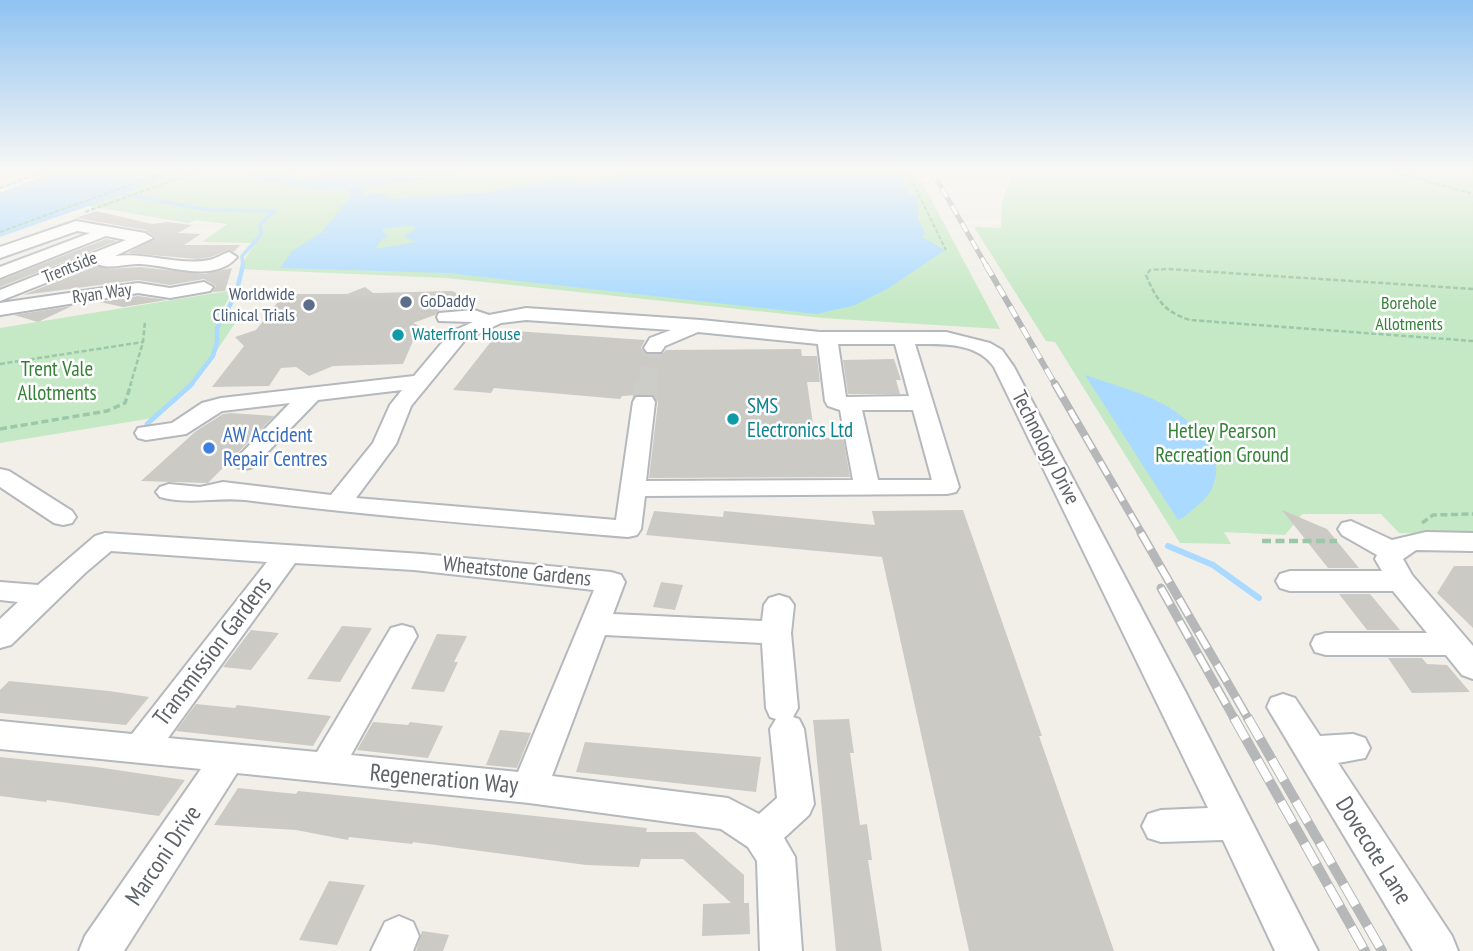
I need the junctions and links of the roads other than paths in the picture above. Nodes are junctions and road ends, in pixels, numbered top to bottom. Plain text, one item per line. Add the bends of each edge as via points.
1 (109, 231) junction
2 (0, 254) edge
3 (229, 257) dead end
4 (86, 261) junction
5 (27, 263) junction
6 (0, 274) edge
7 (204, 287) dead end
8 (0, 296) edge
9 (0, 309) edge
10 (446, 317) dead end
11 (488, 321) junction
12 (701, 326) junction
13 (827, 338) junction
14 (903, 338) junction
15 (654, 348) dead end
16 (419, 382) junction
17 (312, 394) junction
18 (643, 401) tunnel mouth
19 (922, 402) junction
20 (850, 407) junction
21 (146, 433) dead end
22 (245, 462) dead end
23 (0, 476) edge
24 (867, 487) junction
25 (632, 489) junction
26 (169, 492) dead end
27 (338, 504) junction
28 (63, 517) dead end
29 (1473, 542) edge
30 (288, 554) junction
31 (416, 562) joint
32 (1290, 581) dead end
33 (1401, 581) junction
34 (2, 591) edge
35 (44, 595) junction
36 (596, 624) junction
37 (402, 636) dead end
38 (0, 637) edge
39 (1326, 644) dead end
40 (1453, 644) junction
41 (1473, 667) edge
42 (1283, 707) dead end
43 (0, 735) edge
44 (1353, 748) dead end
45 (139, 750) junction
46 (1310, 751) junction
47 (228, 760) junction
48 (325, 769) junction
49 (528, 788) junction
50 (1234, 823) junction
51 (1161, 826) dead end
52 (761, 835) junction
53 (100, 951) edge
54 (781, 951) edge
55 (1297, 951) edge
56 (1437, 951) edge

1 - 2 street, Trentside via 76,226
1 - 4 street, Trentside via 145,238
1 - 5 street, Trentside
2 - 5 street, Trentside
3 - 4 street via 219,265 146,259
4 - 8 street, Trentside
5 - 6 street, Trentside
7 - 9 street, Ryan Way via 170,293 138,288
10 - 11 street via 474,316
11 - 12 street, Technology Drive via 543,315
11 - 16 street via 458,336
12 - 13 street, Technology Drive
12 - 15 street via 657,342
13 - 14 street, Technology Drive
13 - 20 street via 836,401
14 - 19 street
14 - 50 street, Technology Drive via 960,340 995,354
16 - 17 street
16 - 27 street via 394,417 384,444
17 - 21 street via 221,405 178,429
17 - 22 street
18 - 25 street
19 - 20 street via 855,403
19 - 24 street via 947,487
20 - 24 street
23 - 28 street
24 - 25 street
25 - 27 street via 628,529
26 - 27 street via 200,495 223,490
29 - 33 street via 1371,541
30 - 31 street, Transmission Gardens
30 - 35 street, Transmission Gardens via 105,542
30 - 45 street, Transmission Gardens
31 - 36 street, Wheatstone Gardens via 611,582
32 - 33 street
33 - 40 street
34 - 35 street
35 - 38 street
36 - 49 street, Wheatstone Gardens
36 - 52 street via 777,619 796,804
37 - 48 street
39 - 40 street
40 - 41 street
42 - 46 street, Dovecote Lane
43 - 45 street, Regeneration Way
44 - 46 street
45 - 47 street, Regeneration Way
46 - 56 street, Dovecote Lane
47 - 48 street, Regeneration Way
47 - 53 street, Marconi Drive
48 - 49 street, Regeneration Way
49 - 52 street, Regeneration Way via 728,814
50 - 51 street
50 - 55 street, Technology Drive
52 - 54 street via 776,857

